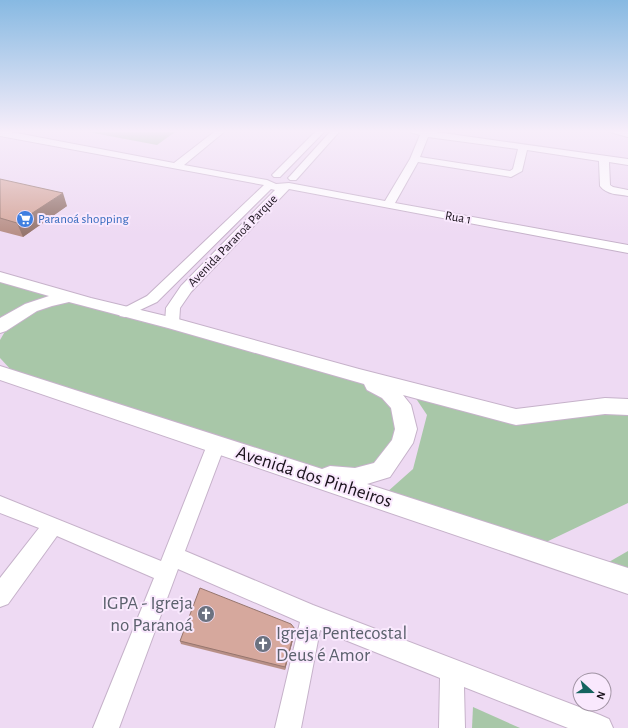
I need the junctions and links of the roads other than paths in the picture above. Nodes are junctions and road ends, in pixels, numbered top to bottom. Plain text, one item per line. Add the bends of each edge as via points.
1 (196, 166) edge
2 (286, 166) edge
3 (305, 166) edge
4 (411, 166) edge
5 (460, 166) edge
6 (518, 166) edge
7 (605, 166) edge
8 (272, 180) junction
9 (290, 183) junction
10 (628, 193) edge
11 (390, 202) junction
12 (628, 242) edge
13 (628, 250) edge
14 (0, 277) edge
15 (87, 302) junction
16 (125, 313) junction
17 (172, 323) junction
18 (0, 327) edge
19 (3, 372) edge
20 (359, 376) junction
21 (628, 407) edge
22 (216, 445) junction
23 (306, 475) junction
24 (0, 504) edge
25 (53, 524) junction
26 (169, 564) junction
27 (628, 581) edge
28 (0, 596) edge
29 (312, 616) junction
30 (452, 672) junction
31 (106, 728) edge
32 (288, 728) edge
33 (452, 728) edge
34 (600, 728) edge

1 - 8 street, Rua 1
2 - 8 street, Avenida Paranoá Parque
3 - 9 street, Avenida Paranoá Parque
4 - 11 street
5 - 6 street via 511,174 517,171
7 - 10 street via 606,186 610,190
8 - 9 street, Rua 1
8 - 16 street, Avenida Paranoá Parque via 152,299
9 - 11 street, Rua 1
9 - 17 street, Avenida Paranoá Parque via 175,303
11 - 12 street, Rua 1
11 - 13 street, Rua 1
14 - 15 street
15 - 16 street
15 - 18 street via 70,297 48,300 16,314
16 - 17 street
17 - 20 street
19 - 22 street, Avenida dos Pinheiros
20 - 21 street via 516,418 605,406
20 - 23 street via 389,393 401,404 406,429 402,443 382,470 355,478
22 - 23 street, Avenida dos Pinheiros
22 - 26 street
23 - 27 street, Avenida dos Pinheiros
24 - 25 street
25 - 26 street
25 - 28 street
26 - 29 street
26 - 31 street
29 - 30 street
29 - 32 street
30 - 33 street
30 - 34 street

